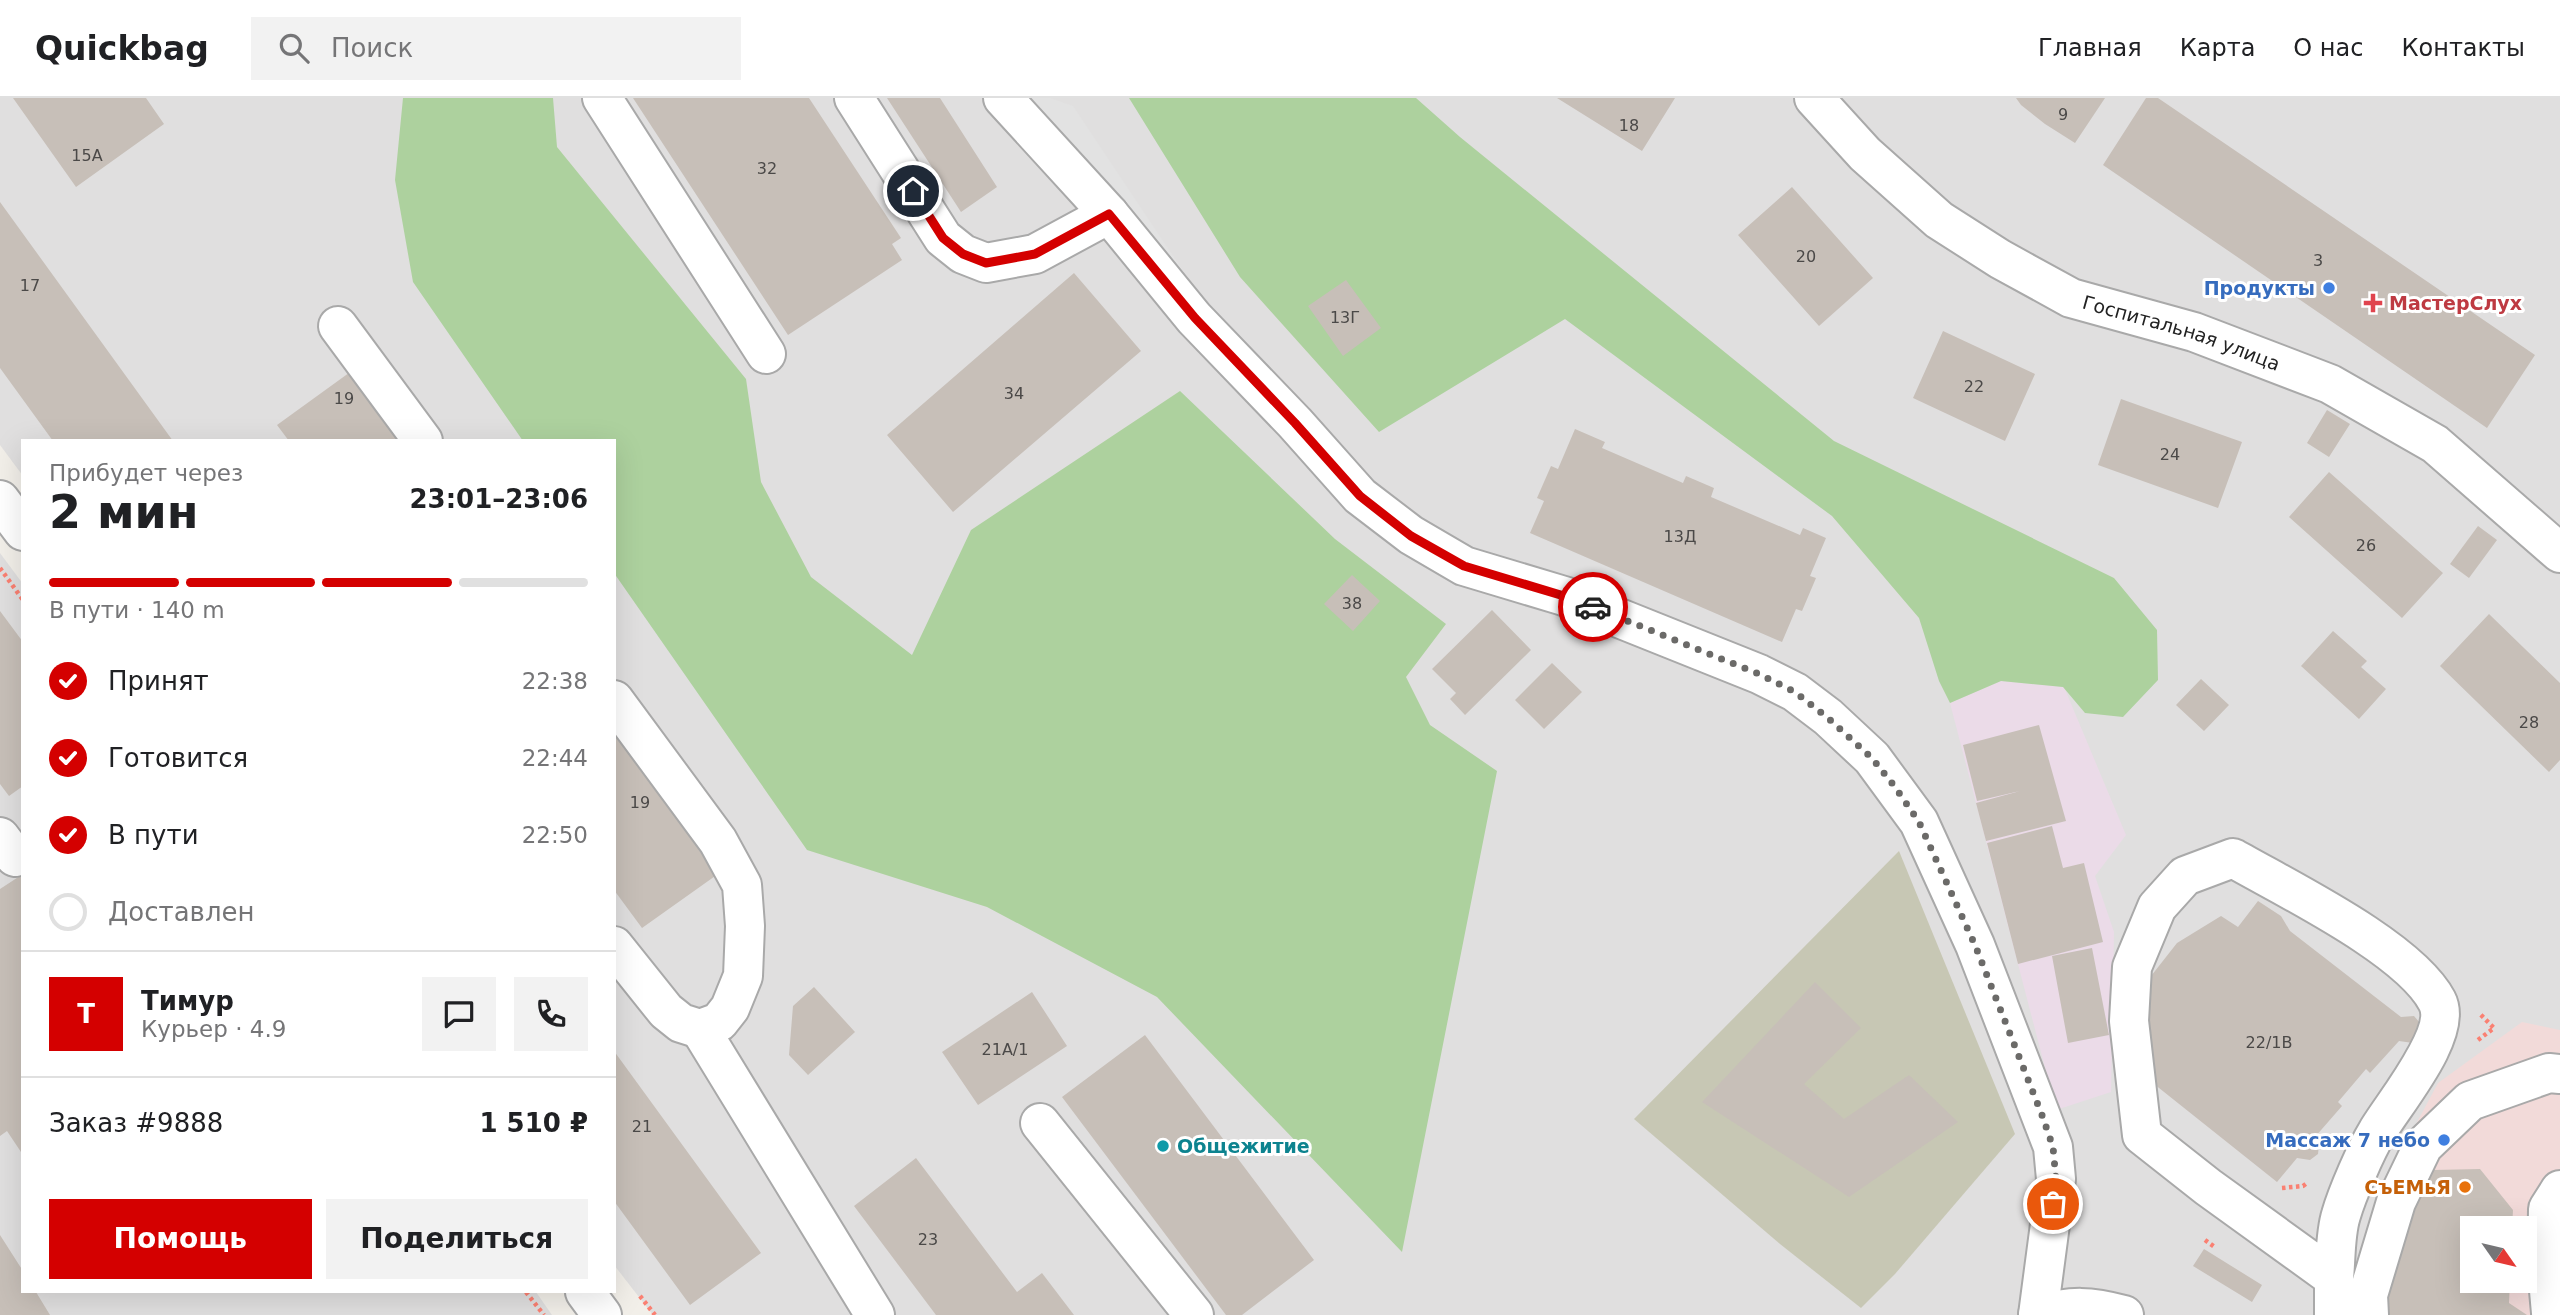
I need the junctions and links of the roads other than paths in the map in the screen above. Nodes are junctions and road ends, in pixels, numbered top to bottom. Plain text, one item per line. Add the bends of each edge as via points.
1 (603, 98) edge
2 (854, 98) edge
3 (1003, 98) edge
4 (1814, 98) edge
5 (1109, 214) junction
6 (338, 326) dead end
7 (766, 354) dead end
8 (422, 439) edge
9 (0, 500) edge
10 (21, 528) edge
11 (2560, 553) edge
12 (616, 703) edge
13 (616, 948) edge
14 (700, 1029) junction
15 (2560, 1074) edge
16 (1040, 1123) dead end
17 (2560, 1190) edge
18 (586, 1293) edge
19 (2334, 1297) edge
20 (602, 1315) edge
21 (875, 1315) edge
22 (1194, 1315) edge
23 (2038, 1315) edge
24 (2124, 1315) edge
25 (2369, 1315) edge
26 (2555, 1315) edge

1 - 7 street
2 - 5 street via 943,238 963,254 986,263 1035,254
3 - 5 street
4 - 11 street, Госпитальная улица via 1865,154 1939,220 2000,259 2071,298 2194,332 2330,384 2435,444
5 - 23 street via 1195,318 1360,496 1411,536 1464,566 1564,596 1759,674 1795,692 1872,758 1919,822 1975,945 2053,1147 2056,1180
6 - 8 street
9 - 10 street
12 - 14 street via 718,841 742,885 743,976 719,1022
13 - 14 street via 666,1011 681,1023
14 - 21 street
15 - 25 street via 2549,1073 2470,1101 2423,1146 2396,1202 2368,1295
16 - 22 street
17 - 26 street via 2548,1209 2547,1268 2551,1313
18 - 20 street
19 - 19 street via 2340,1216 2375,1134 2433,1045 2440,1026 2438,1002 2410,967 2233,858 2185,876 2157,907 2132,967 2129,1021 2142,1135
23 - 24 street via 2065,1307

